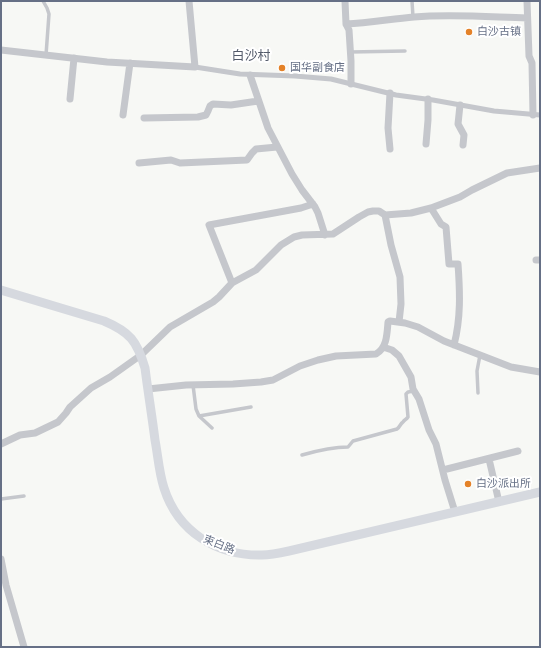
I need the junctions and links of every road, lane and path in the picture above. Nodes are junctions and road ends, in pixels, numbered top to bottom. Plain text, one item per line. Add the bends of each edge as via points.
1 (43, 1) edge
2 (189, 1) edge
3 (345, 1) edge
4 (412, 1) edge
5 (527, 1) edge
6 (413, 17) junction
7 (527, 18) junction
8 (346, 24) junction
9 (1, 50) edge
10 (405, 51) dead end
11 (350, 52) junction
12 (46, 55) junction
13 (74, 58) junction
14 (130, 64) junction
15 (195, 67) junction
16 (250, 75) junction
17 (351, 84) junction
18 (390, 93) junction
19 (70, 99) dead end
20 (428, 99) junction
21 (258, 101) junction
22 (460, 105) junction
23 (123, 115) dead end
24 (537, 115) edge
25 (144, 118) dead end
26 (426, 144) dead end
27 (463, 145) dead end
28 (277, 147) junction
29 (390, 149) dead end
30 (139, 163) dead end
31 (540, 168) edge
32 (313, 204) junction
33 (431, 208) junction
34 (385, 215) junction
35 (324, 234) junction
36 (232, 283) junction
37 (1, 290) edge
38 (398, 322) junction
39 (454, 345) junction
40 (383, 347) junction
41 (142, 355) junction
42 (480, 355) junction
43 (540, 372) edge
44 (193, 385) junction
45 (148, 389) junction
46 (414, 391) junction
47 (478, 393) dead end
48 (250, 407) dead end
49 (199, 416) junction
50 (212, 428) dead end
51 (1, 444) edge
52 (518, 452) dead end
53 (302, 455) dead end
54 (489, 459) junction
55 (443, 470) junction
56 (540, 492) edge
57 (24, 496) dead end
58 (1, 499) edge
59 (499, 502) junction
60 (455, 512) junction
61 (1, 559) edge
62 (24, 647) edge

1 - 12 lane via 49,14
2 - 15 street
3 - 8 street
4 - 6 lane
5 - 7 street
6 - 7 street
6 - 8 street
7 - 24 street
8 - 11 street
9 - 12 street
10 - 11 lane
11 - 17 street
12 - 13 street
13 - 14 street
13 - 19 street
14 - 15 street
14 - 23 street
15 - 16 street
16 - 17 street via 272,74 331,79
16 - 21 street
17 - 18 street
18 - 20 street
18 - 29 street
20 - 22 street
20 - 26 street
21 - 25 street via 231,105 213,104 206,114 198,117
21 - 28 street
22 - 24 street via 494,112
22 - 27 street via 458,124 464,135
28 - 30 street via 256,149 248,160 180,163 171,160
28 - 32 street
31 - 33 street via 507,173 460,197
32 - 35 street
32 - 36 street via 209,225
33 - 34 street
33 - 39 street via 441,224 446,227 450,264 458,264 460,311
34 - 35 street via 379,211 368,212 337,233
34 - 38 street via 400,277 401,304
35 - 36 street via 302,235 287,241 256,270
36 - 41 street via 213,302 170,328
37 - 41 main road, 束白路 via 112,324 135,342
38 - 39 street via 418,327
38 - 40 street via 388,322
39 - 42 street
40 - 44 street via 376,354 336,356 318,360 274,380
40 - 46 street via 399,356 411,377
41 - 45 main road, 束白路
41 - 51 street via 91,388 58,422
42 - 43 street via 511,367
42 - 47 lane via 477,371
44 - 45 street
44 - 49 lane
45 - 60 main road, 束白路 via 160,471 168,498 177,514 195,535 219,547 233,552 271,554
46 - 53 lane via 406,394 408,417 400,428 353,441 348,447
46 - 55 street via 420,399
48 - 49 lane
49 - 50 lane
52 - 54 street
54 - 55 street
54 - 59 street
55 - 60 street
56 - 59 main road, 束白路
57 - 58 lane
59 - 60 main road, 束白路
61 - 62 street

